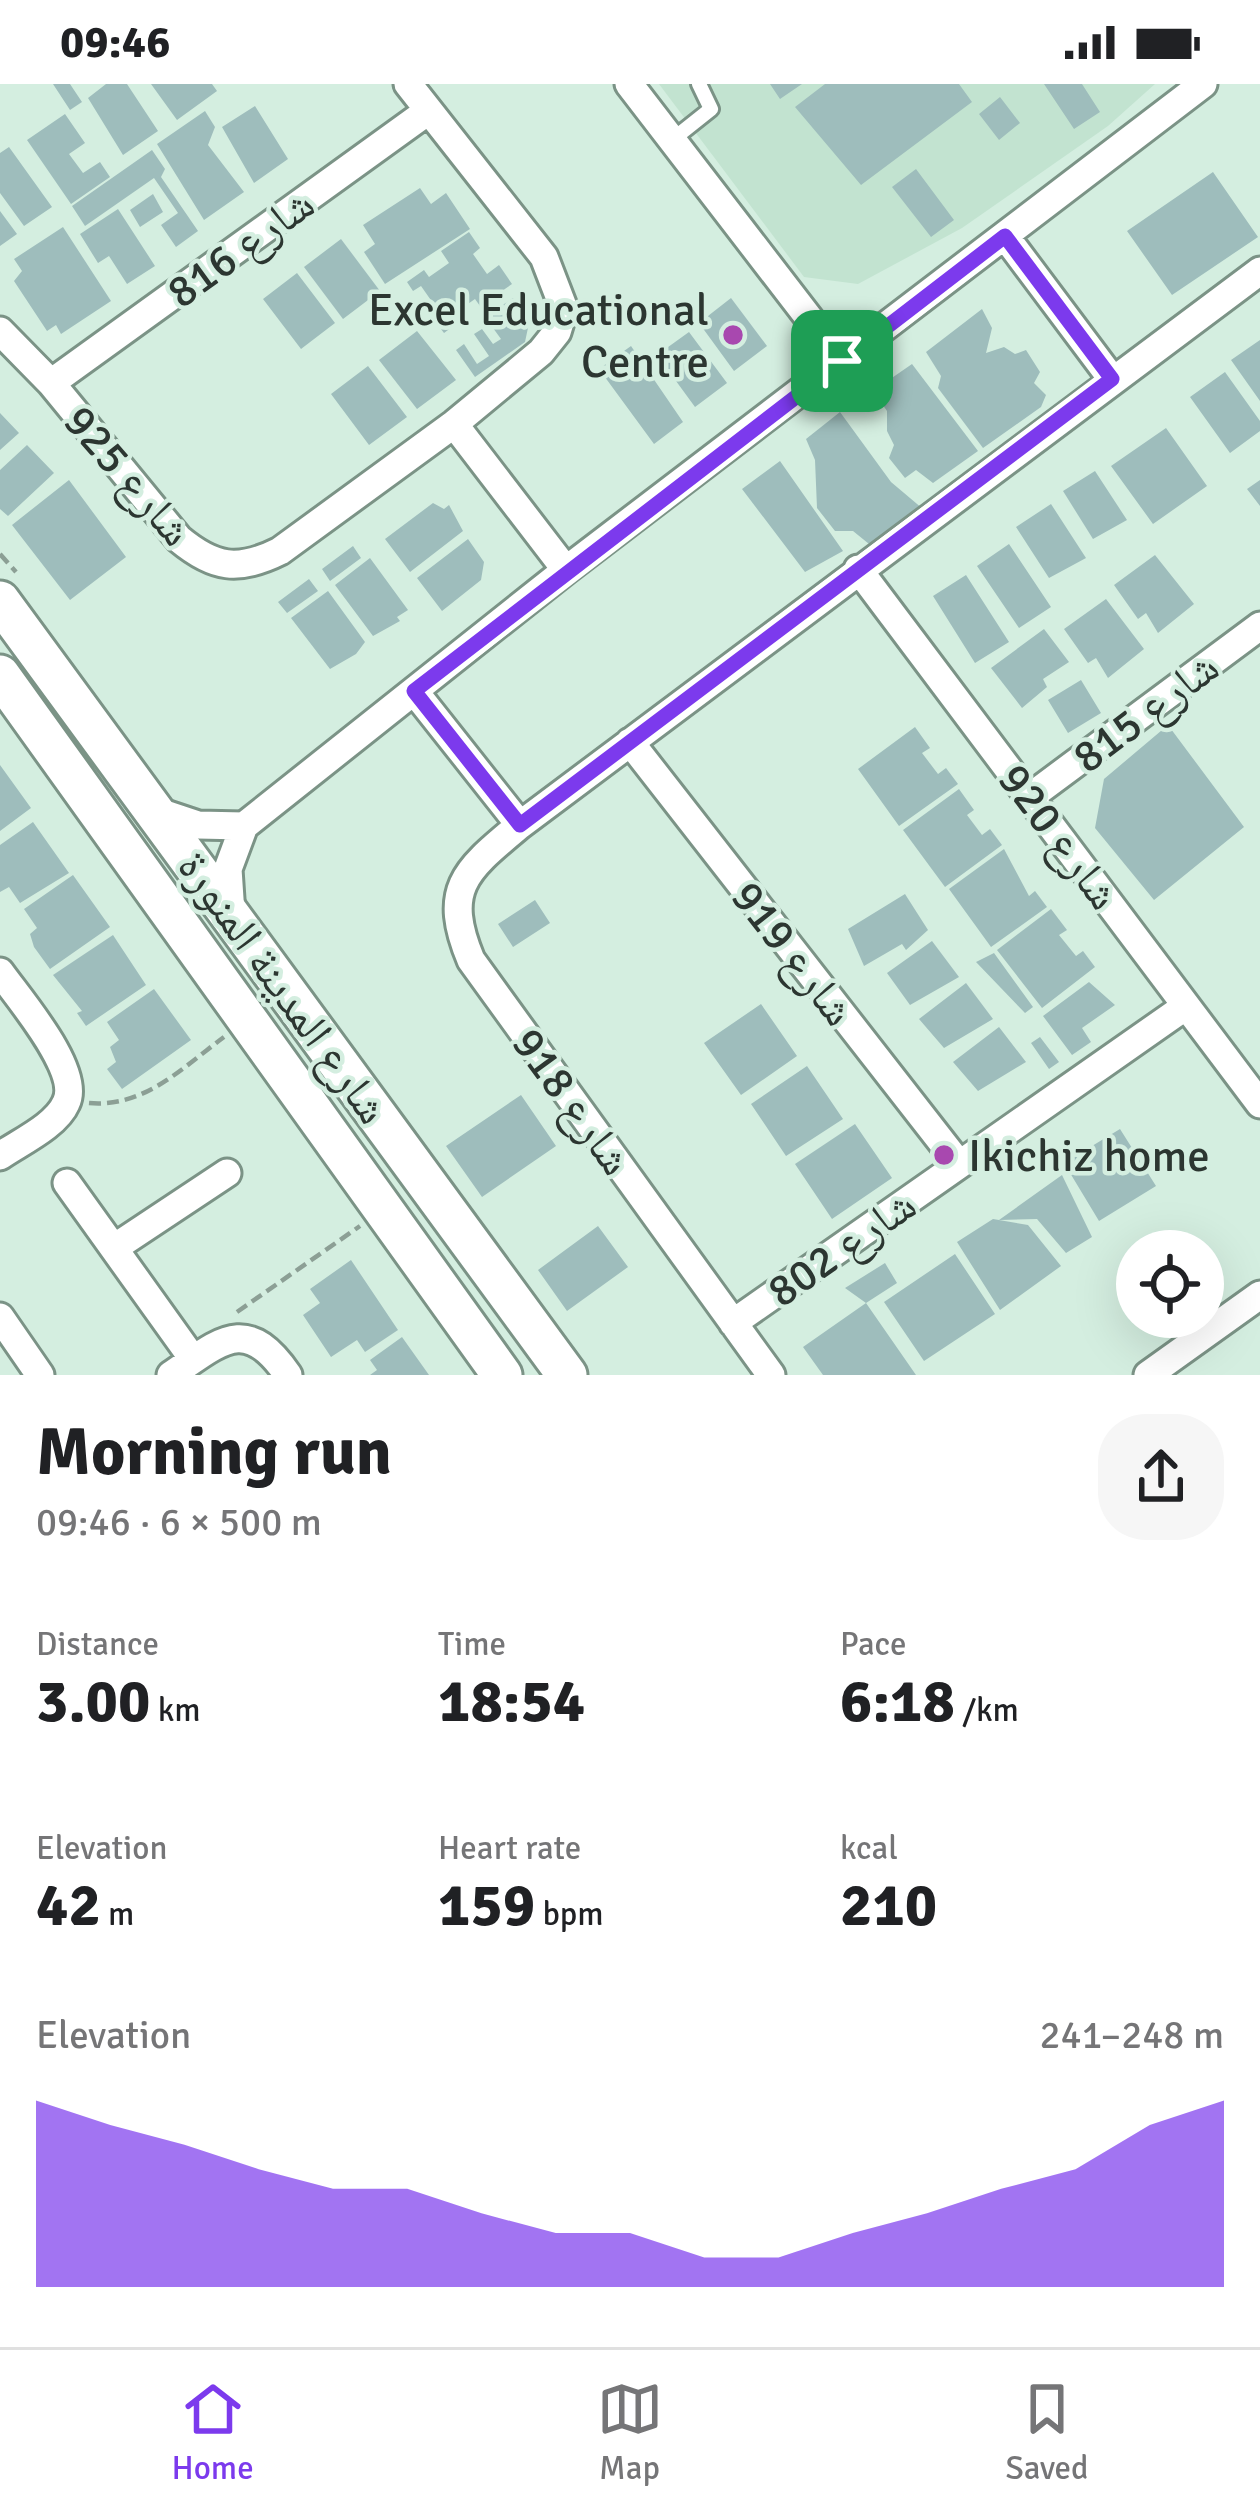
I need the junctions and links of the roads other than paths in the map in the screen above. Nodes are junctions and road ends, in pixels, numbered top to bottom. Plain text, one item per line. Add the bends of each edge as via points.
1 (408, 84) edge
2 (628, 84) edge
3 (698, 84) edge
4 (1203, 84) edge
5 (428, 111) junction
6 (672, 140) junction
7 (1005, 236) junction
8 (1260, 271) edge
9 (0, 331) edge
10 (842, 361) junction
11 (1112, 379) junction
12 (51, 382) junction
13 (454, 424) junction
14 (858, 569) junction
15 (566, 571) junction
16 (0, 601) edge
17 (1258, 631) edge
18 (0, 675) edge
19 (414, 691) junction
20 (630, 742) junction
21 (1030, 797) junction
22 (156, 811) junction
23 (520, 825) junction
24 (244, 826) junction
25 (231, 914) junction
26 (0, 972) edge
27 (1186, 1006) junction
28 (1260, 1104) edge
29 (0, 1156) edge
30 (959, 1164) junction
31 (226, 1173) dead end
32 (67, 1183) dead end
33 (114, 1248) junction
34 (1260, 1295) edge
35 (0, 1317) edge
36 (733, 1323) junction
37 (182, 1367) edge
38 (40, 1375) edge
39 (288, 1375) edge
40 (502, 1375) edge
41 (567, 1375) edge
42 (771, 1375) edge
43 (1148, 1375) edge

1 - 5 street, شارع 925
2 - 6 street
3 - 6 lane via 711,110
4 - 7 street
5 - 12 street, شارع 816
5 - 13 street, شارع 925 via 544,257 564,309 541,352
6 - 10 street
7 - 10 street
7 - 11 street
8 - 11 street, شارع 918
9 - 12 street, شارع 925
10 - 15 street
11 - 14 street, شارع 918
12 - 13 street, شارع 925 via 179,538 228,568 280,551
13 - 15 street
14 - 20 street, شارع 918
14 - 21 street, شارع 920
15 - 19 street
16 - 22 street, شارع المدينة المنورة
17 - 21 street, شارع 815
18 - 40 street, شارع المدينة المنورة
19 - 23 street
19 - 24 street
20 - 23 street, شارع 918
20 - 30 street, شارع 919
21 - 27 street, شارع 920
22 - 24 street via 198,825
22 - 25 street, شارع المدينة المنورة
23 - 36 street, شارع 918 via 460,885 465,947
24 - 25 street via 228,869
25 - 41 street, شارع المدينة المنورة
26 - 29 street via 69,1078 68,1101 55,1117
27 - 28 street, شارع 920
27 - 30 street, شارع 802
30 - 36 street, شارع 802
31 - 33 street
32 - 33 street
33 - 37 street
34 - 43 street
35 - 38 street
36 - 42 street, شارع 918
37 - 39 street via 226,1339 257,1340

